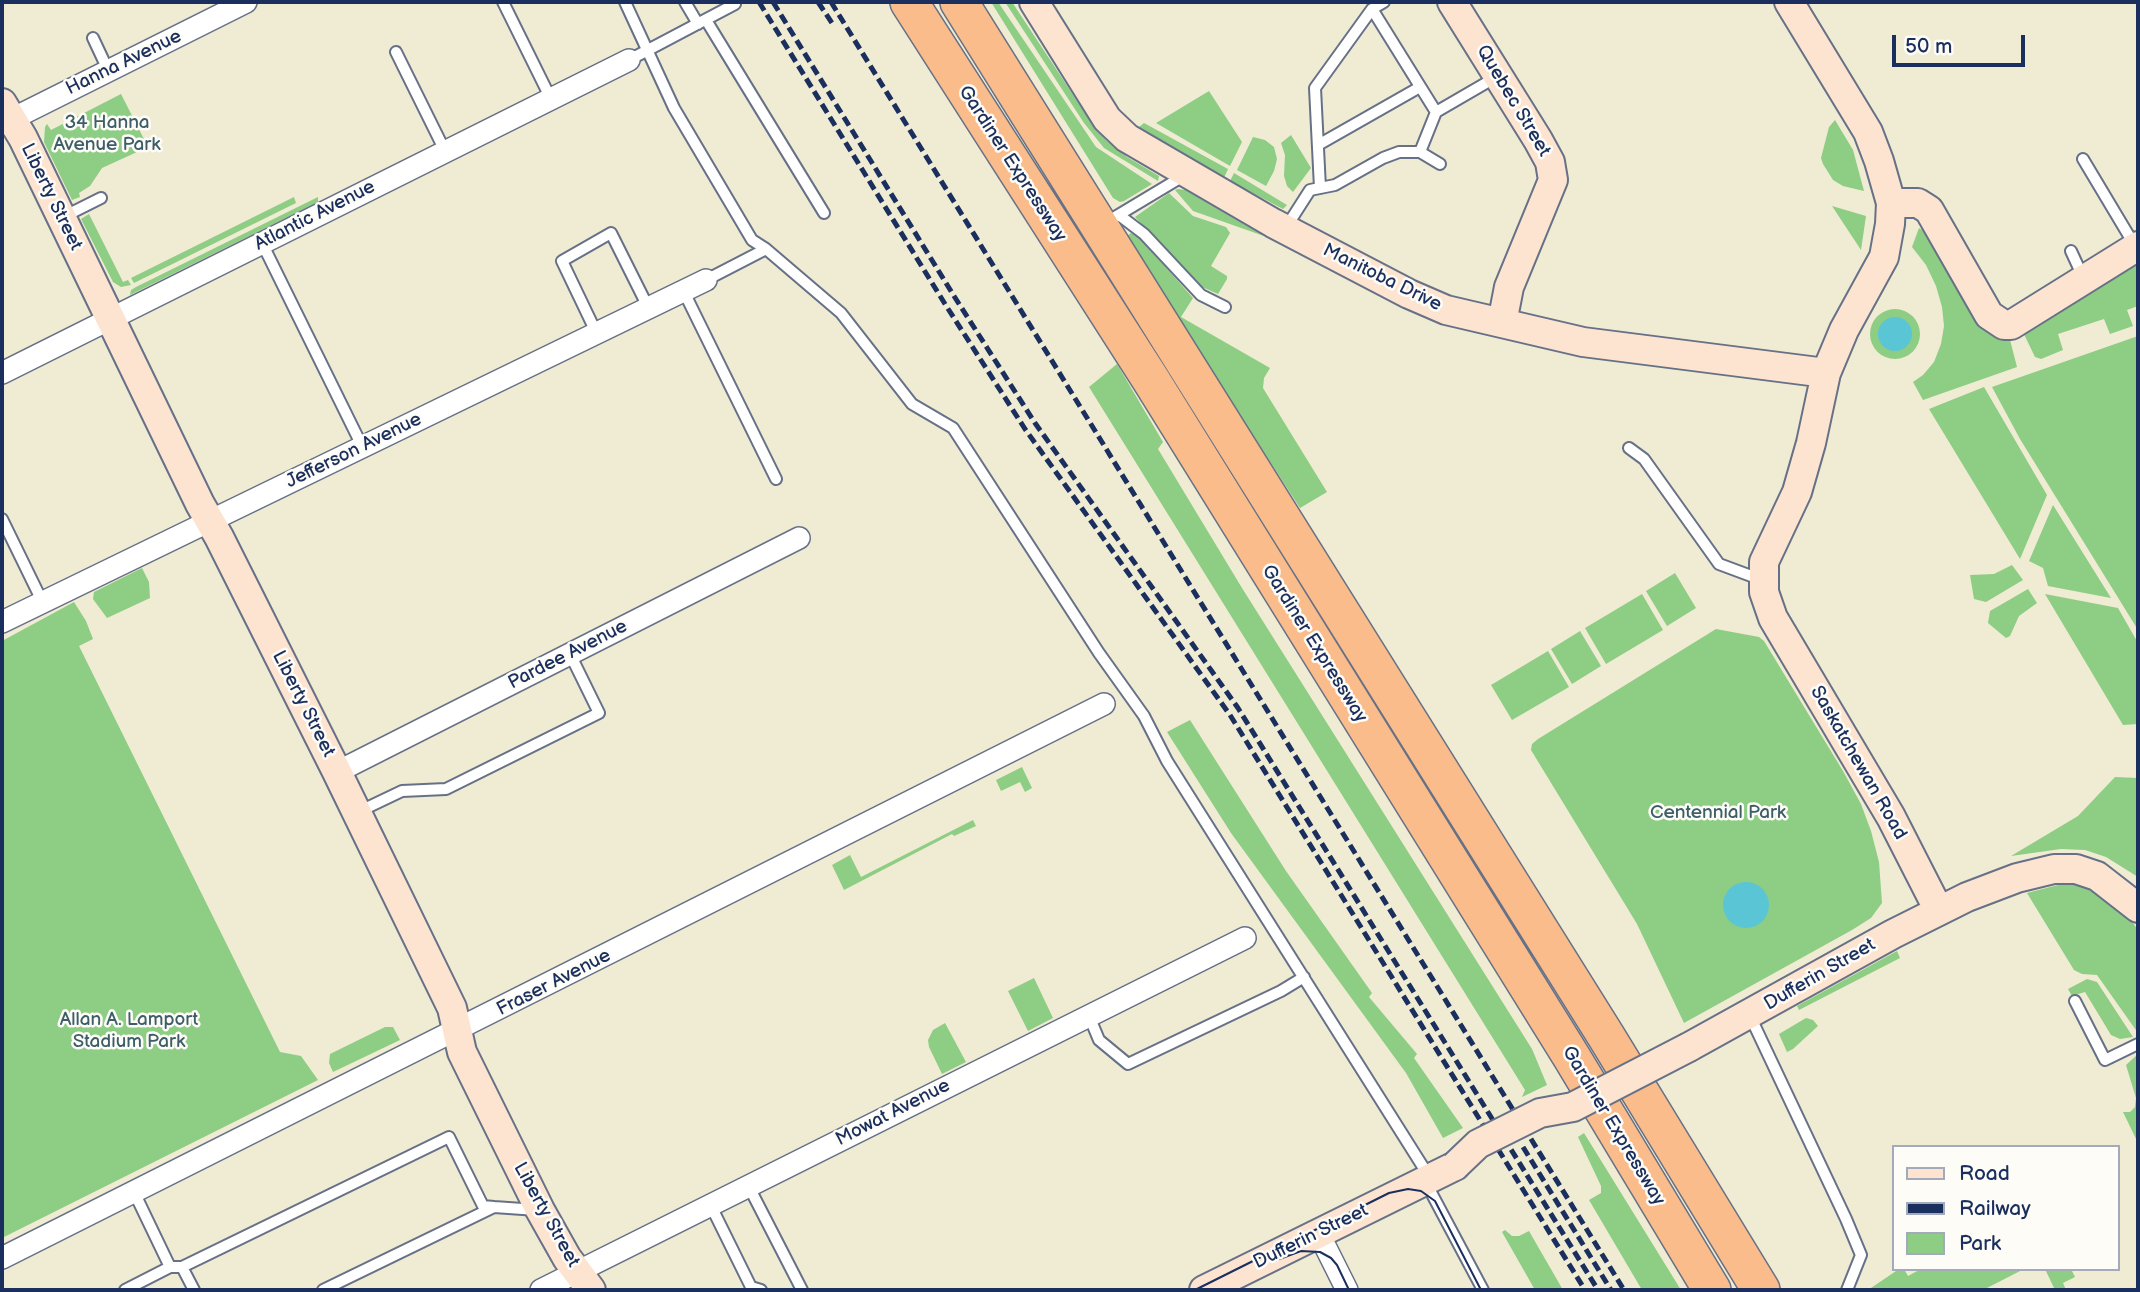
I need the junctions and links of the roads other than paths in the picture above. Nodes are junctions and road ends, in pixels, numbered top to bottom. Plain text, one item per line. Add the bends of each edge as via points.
1 (246, 2) edge
2 (503, 2) edge
3 (625, 2) edge
4 (685, 2) edge
5 (909, 2) edge
6 (960, 2) edge
7 (1034, 2) edge
8 (1384, 2) edge
9 (1452, 2) edge
10 (1789, 2) edge
11 (735, 4) dead end
12 (1372, 9) junction
13 (702, 22) junction
14 (93, 38) dead end
15 (396, 52) dead end
16 (638, 55) junction
17 (108, 70) junction
18 (1498, 76) junction
19 (1420, 87) junction
20 (551, 99) junction
21 (1436, 112) junction
22 (5, 115) edge
23 (1318, 145) junction
24 (445, 151) junction
25 (1420, 152) junction
26 (2083, 159) dead end
27 (1440, 164) dead end
28 (1187, 174) junction
29 (1321, 188) junction
30 (101, 198) dead end
31 (1891, 203) junction
32 (824, 212) dead end
33 (1119, 215) junction
34 (61, 218) junction
35 (1104, 224) dead end
36 (1285, 229) junction
37 (262, 243) junction
38 (2137, 247) edge
39 (766, 249) junction
40 (2071, 251) dead end
41 (2084, 279) junction
42 (706, 280) joint
43 (683, 290) junction
44 (648, 307) junction
45 (1225, 307) dead end
46 (109, 319) junction
47 (1502, 323) junction
48 (596, 332) junction
49 (2, 373) edge
50 (1826, 373) junction
51 (362, 446) junction
52 (1629, 448) dead end
53 (776, 479) dead end
54 (2, 519) edge
55 (210, 521) junction
56 (799, 538) dead end
57 (1762, 580) junction
58 (43, 603) junction
59 (2, 622) edge
60 (570, 654) junction
61 (1104, 705) dead end
62 (337, 772) junction
63 (356, 813) junction
64 (2138, 908) edge
65 (1939, 911) junction
66 (1245, 938) dead end
67 (1304, 977) junction
68 (2075, 1001) dead end
69 (1749, 1015) junction
70 (1089, 1016) junction
71 (457, 1031) junction
72 (2138, 1044) edge
73 (1437, 1175) junction
74 (748, 1185) junction
75 (134, 1192) junction
76 (710, 1204) junction
77 (494, 1207) junction
78 (540, 1210) junction
79 (1319, 1234) junction
80 (2, 1258) edge
81 (170, 1267) junction
82 (182, 1267) junction
83 (584, 1281) edge
84 (125, 1290) edge
85 (194, 1290) edge
86 (323, 1290) edge
87 (541, 1290) edge
88 (761, 1290) edge
89 (802, 1290) edge
90 (1204, 1290) edge
91 (1347, 1290) edge
92 (1483, 1290) edge
93 (1712, 1290) edge
94 (1761, 1290) edge
95 (1847, 1290) edge

1 - 17 street, Hanna Avenue
2 - 20 lane
3 - 16 lane
4 - 13 lane
5 - 93 highway, Gardiner Expressway via 1151,380
6 - 94 highway, Gardiner Expressway
7 - 28 street, Manitoba Drive via 1107,120 1127,138
8 - 12 lane
9 - 18 street, Quebec Street
10 - 31 street via 1868,132
11 - 13 lane
12 - 19 lane
12 - 23 lane via 1315,88
13 - 16 lane
13 - 32 lane
14 - 17 lane
15 - 24 lane
16 - 20 street, Atlantic Avenue
16 - 39 lane via 752,240
17 - 22 street, Hanna Avenue
18 - 21 lane
18 - 47 street, Quebec Street via 1550,162 1553,180 1509,287
19 - 21 lane
19 - 23 lane
20 - 24 street, Atlantic Avenue
21 - 25 lane
22 - 34 street, Liberty Street via 23,138
23 - 29 lane
24 - 37 street, Atlantic Avenue
25 - 27 lane
25 - 29 lane via 1399,152
26 - 38 lane
28 - 33 lane
28 - 36 street, Manitoba Drive
29 - 36 lane via 1310,190
30 - 34 lane
31 - 41 street via 1918,203 1929,210 1989,316 2004,325
31 - 50 street via 1884,257
33 - 35 lane
33 - 45 lane via 1144,234 1201,295
34 - 46 street, Liberty Street
36 - 47 street, Manitoba Drive via 1409,295 1446,310
37 - 46 street, Atlantic Avenue
37 - 51 lane
38 - 41 street
39 - 42 lane
39 - 67 lane via 841,313 912,404 953,428 1144,716 1167,761
40 - 41 lane
42 - 43 street, Jefferson Avenue
43 - 44 street, Jefferson Avenue
43 - 53 lane
44 - 48 street, Jefferson Avenue
44 - 48 lane via 611,233 562,261
46 - 49 street, Atlantic Avenue
46 - 55 street, Liberty Street
47 - 50 street, Manitoba Drive via 1583,342
48 - 51 street, Jefferson Avenue
50 - 57 street via 1797,492 1764,562
51 - 55 street, Jefferson Avenue
52 - 57 lane via 1644,460 1718,564
54 - 58 lane
55 - 58 street, Jefferson Avenue
55 - 62 street, Liberty Street
56 - 60 street, Pardee Avenue
57 - 65 street, Saskatchewan Road via 1773,618 1891,817
58 - 59 street, Jefferson Avenue
60 - 62 street, Pardee Avenue
60 - 63 lane via 599,713 446,789 402,791
61 - 71 street, Fraser Avenue
62 - 63 street, Liberty Street
63 - 71 street, Liberty Street via 452,1008
64 - 65 street, Dufferin Street via 2097,876 2076,869 2054,869 2017,878
65 - 69 street, Dufferin Street
66 - 70 street, Mowat Avenue
67 - 70 lane via 1128,1064 1099,1040
67 - 73 lane
68 - 72 lane via 2105,1060
69 - 73 street, Dufferin Street, bridge via 1573,1107 1540,1113 1473,1147
69 - 95 lane via 1861,1255
70 - 74 street, Mowat Avenue
71 - 75 street, Fraser Avenue
71 - 78 street, Liberty Street via 462,1052
73 - 79 street, Dufferin Street
73 - 92 lane
74 - 76 street, Mowat Avenue
74 - 89 lane
75 - 80 street, Fraser Avenue
75 - 81 lane
76 - 83 street, Mowat Avenue
76 - 88 lane via 751,1287
77 - 78 lane
77 - 82 lane via 484,1206 449,1137
77 - 86 lane
78 - 83 street, Liberty Street
79 - 90 street, Dufferin Street
79 - 91 street
81 - 82 lane
81 - 84 lane
82 - 85 lane
83 - 87 street, Mowat Avenue

